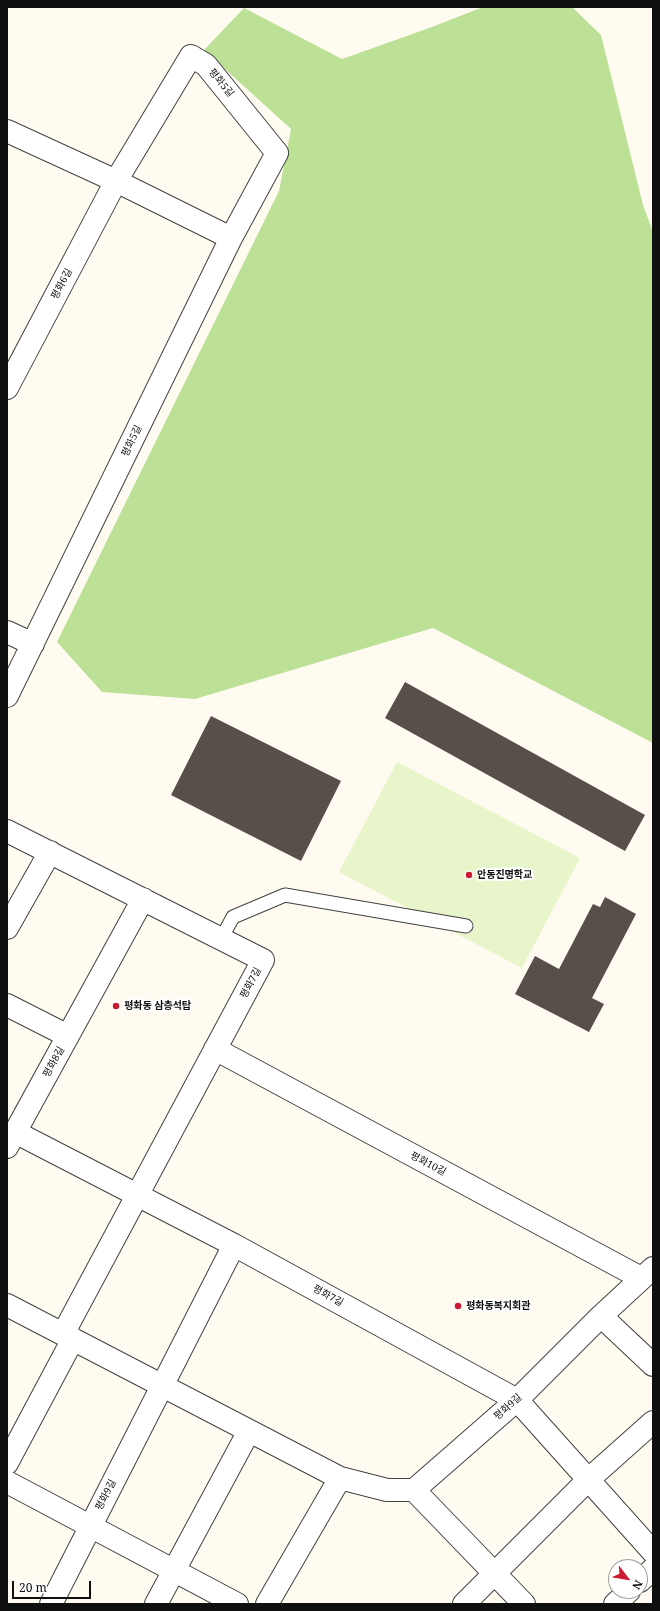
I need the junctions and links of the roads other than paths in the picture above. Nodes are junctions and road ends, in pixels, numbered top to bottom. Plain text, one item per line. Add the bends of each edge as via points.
1 (7, 131) edge
2 (116, 181) junction
3 (231, 238) junction
4 (7, 388) edge
5 (7, 632) edge
6 (33, 644) junction
7 (7, 696) edge
8 (7, 831) edge
9 (50, 852) junction
10 (144, 899) junction
11 (466, 926) dead end
12 (7, 928) edge
13 (221, 939) junction
14 (7, 1005) edge
15 (68, 1036) junction
16 (215, 1049) junction
17 (11, 1139) edge
18 (137, 1196) junction
19 (234, 1244) junction
20 (647, 1273) edge
21 (7, 1305) edge
22 (601, 1316) junction
23 (68, 1337) junction
24 (653, 1365) edge
25 (162, 1386) junction
26 (517, 1400) junction
27 (653, 1422) edge
28 (249, 1431) junction
29 (7, 1463) edge
30 (340, 1478) junction
31 (588, 1479) junction
32 (7, 1482) edge
33 (414, 1490) junction
34 (90, 1526) junction
35 (653, 1552) edge
36 (175, 1571) junction
37 (494, 1574) junction
38 (51, 1604) edge
39 (156, 1604) edge
40 (237, 1604) edge
41 (267, 1604) edge
42 (464, 1604) edge
43 (524, 1604) edge

1 - 2 street
2 - 3 street
2 - 3 street, 평화5길 via 191,56 206,65 277,153
2 - 4 street, 평화6길
3 - 6 street, 평화5길
5 - 6 street
6 - 7 street, 평화5길
8 - 9 street, 평화7길
9 - 10 street, 평화7길
9 - 12 street
10 - 13 street, 평화7길
10 - 15 street
11 - 13 lane via 285,895 233,917
13 - 16 street, 평화7길 via 263,960
14 - 15 street, 평화8길
15 - 17 street, 평화8길
16 - 18 street, 평화7길
16 - 20 street, 평화10길
17 - 18 street
18 - 19 street, 평화7길
18 - 23 street, 평화7길
19 - 25 street, 평화9길
19 - 26 street, 평화7길
20 - 22 street, 평화9길
21 - 23 street
22 - 24 street
22 - 26 street, 평화9길
23 - 25 street
23 - 29 street
25 - 28 street
25 - 34 street, 평화9길
26 - 31 street, 평화7길
26 - 33 street, 평화9길
27 - 31 street
28 - 30 street
28 - 36 street
30 - 33 street via 387,1490
30 - 41 street
31 - 35 street, 평화7길
31 - 37 street
32 - 34 street
33 - 37 street
34 - 36 street
34 - 38 street, 평화9길
36 - 39 street
36 - 40 street
37 - 42 street
37 - 43 street

